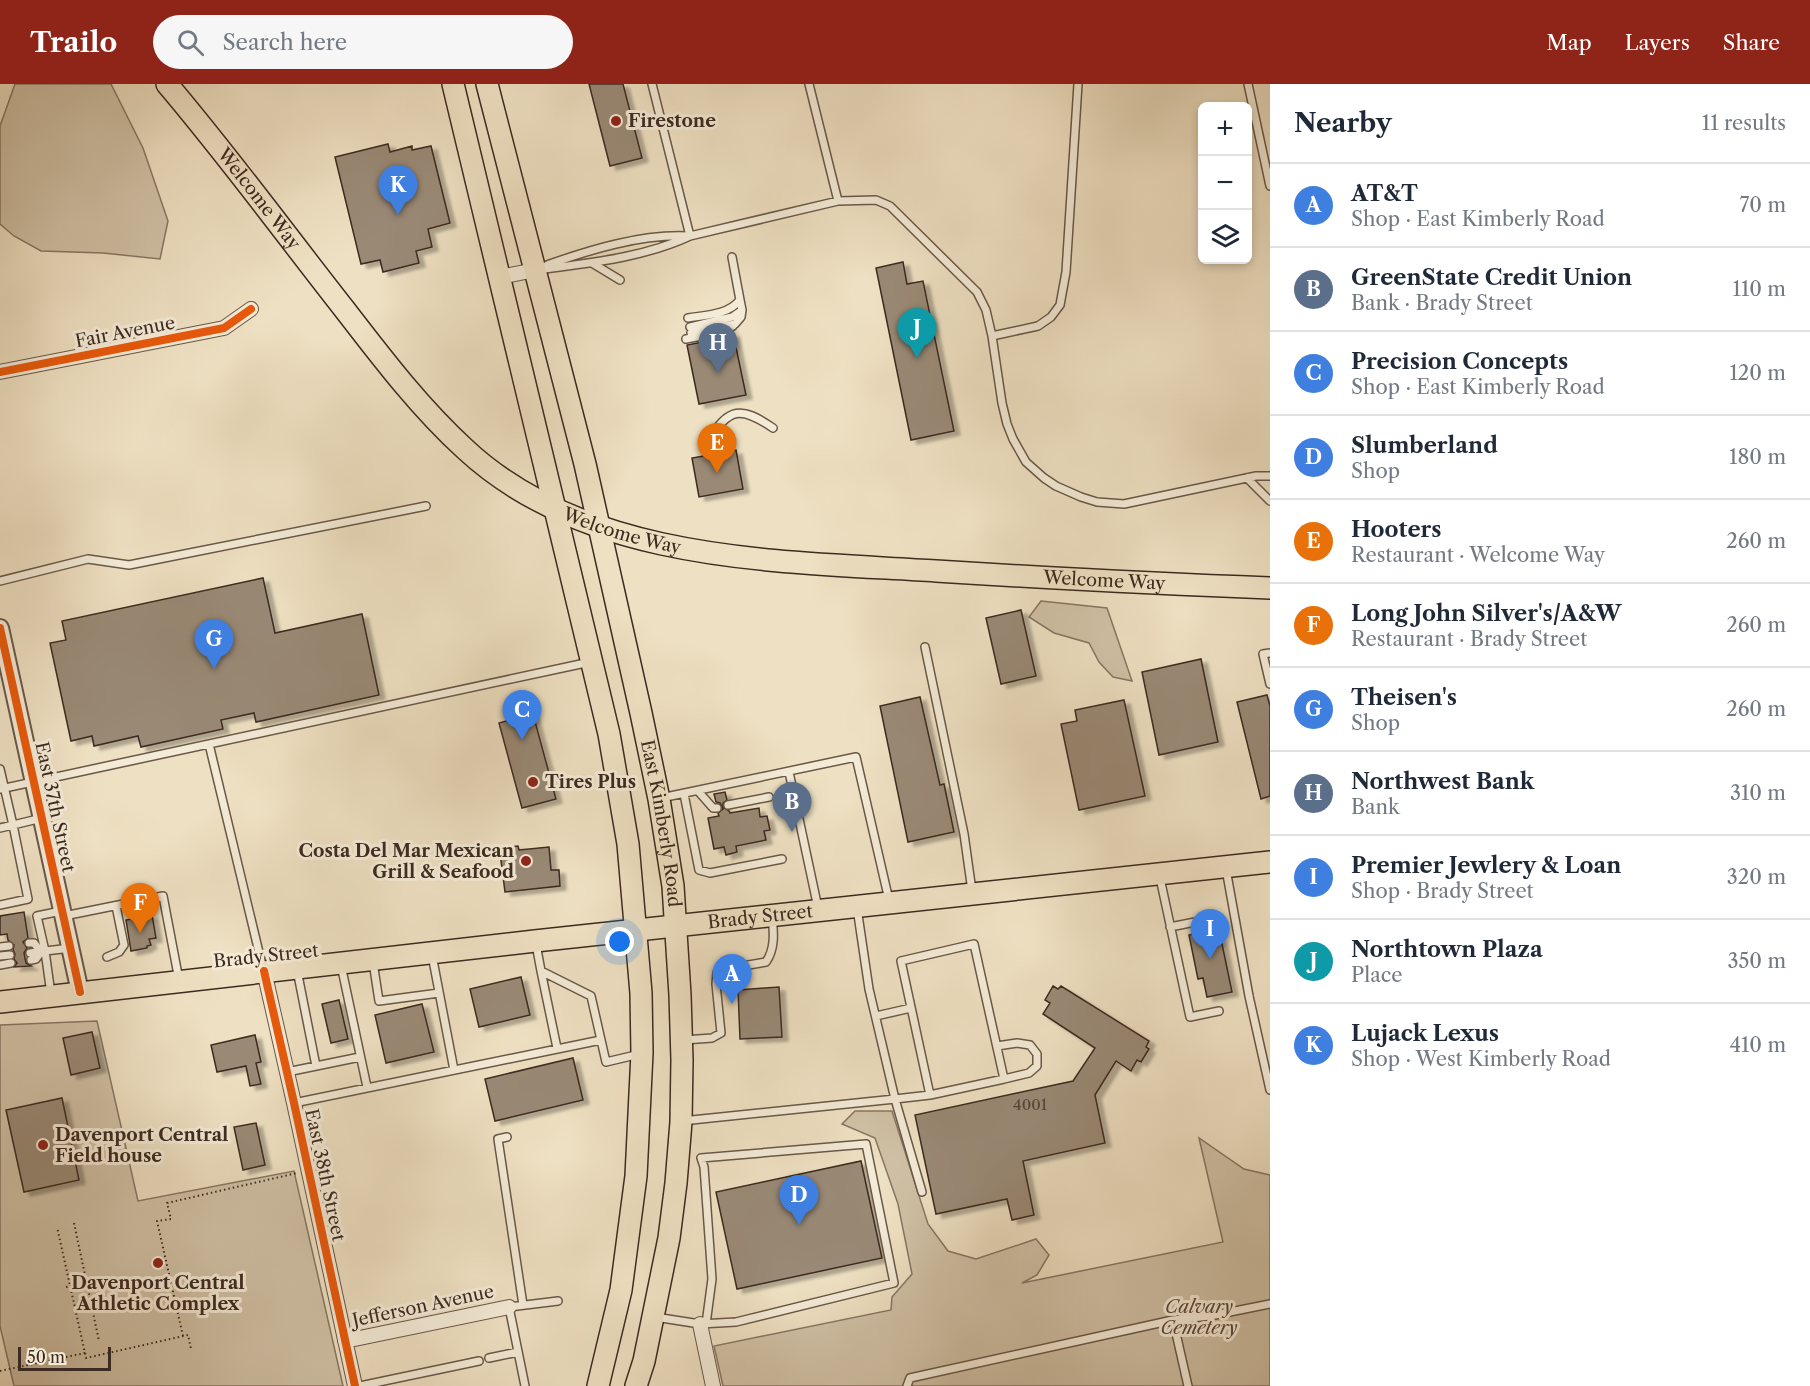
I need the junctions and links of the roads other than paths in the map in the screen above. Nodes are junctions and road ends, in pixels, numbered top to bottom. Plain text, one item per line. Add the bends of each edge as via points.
1 (167, 84) edge
2 (453, 84) edge
3 (487, 84) edge
4 (652, 84) edge
5 (810, 84) edge
6 (1078, 84) edge
7 (1248, 84) edge
8 (1270, 186) edge
9 (838, 201) junction
10 (690, 236) junction
11 (732, 257) dead end
12 (592, 263) junction
13 (535, 270) junction
14 (500, 277) junction
15 (620, 280) dead end
16 (741, 300) junction
17 (251, 309) dead end
18 (742, 310) junction
19 (688, 318) dead end
20 (992, 336) junction
21 (0, 372) edge
22 (773, 428) dead end
23 (708, 441) dead end
24 (1270, 476) edge
25 (1247, 478) junction
26 (1270, 501) edge
27 (426, 506) dead end
28 (556, 510) junction
29 (598, 527) junction
30 (0, 581) edge
31 (1270, 588) edge
32 (0, 628) edge
33 (925, 647) dead end
34 (1270, 653) edge
35 (3, 654) edge
36 (592, 662) junction
37 (1270, 684) edge
38 (209, 744) junction
39 (0, 769) edge
40 (789, 772) junction
41 (34, 781) junction
42 (2, 788) edge
43 (698, 791) junction
44 (684, 794) junction
45 (769, 797) dead end
46 (659, 799) junction
47 (728, 805) dead end
48 (717, 808) dead end
49 (42, 818) junction
50 (13, 825) junction
51 (0, 828) edge
52 (782, 858) dead end
53 (1270, 862) edge
54 (1225, 867) junction
55 (1159, 875) junction
56 (972, 893) junction
57 (890, 902) junction
58 (0, 905) edge
59 (116, 906) junction
60 (857, 906) junction
61 (818, 910) junction
62 (63, 913) junction
63 (772, 915) junction
64 (1200, 921) dead end
65 (676, 926) junction
66 (1170, 927) junction
67 (637, 930) junction
68 (535, 941) junction
69 (29, 944) dead end
70 (9, 946) dead end
71 (0, 947) edge
72 (71, 948) junction
73 (43, 952) junction
74 (431, 953) junction
75 (10, 955) dead end
76 (0, 956) edge
77 (30, 956) dead end
78 (107, 957) dead end
79 (372, 959) junction
80 (11, 963) dead end
81 (340, 963) junction
82 (0, 965) edge
83 (296, 968) junction
84 (264, 971) junction
85 (541, 971) junction
86 (179, 981) junction
87 (80, 992) junction
88 (439, 993) junction
89 (51, 996) junction
90 (0, 1002) edge
91 (911, 1008) junction
92 (1219, 1011) dead end
93 (876, 1016) junction
94 (601, 1040) junction
95 (682, 1041) junction
96 (997, 1046) junction
97 (557, 1048) junction
98 (642, 1053) junction
99 (360, 1057) junction
100 (316, 1066) junction
101 (454, 1070) junction
102 (287, 1072) junction
103 (1004, 1079) junction
104 (367, 1088) junction
105 (1270, 1090) edge
106 (930, 1095) junction
107 (895, 1099) junction
108 (294, 1103) junction
109 (681, 1122) junction
110 (507, 1137) dead end
111 (922, 1192) dead end
112 (558, 1300) dead end
113 (1270, 1304) edge
114 (523, 1305) junction
115 (509, 1307) junction
116 (652, 1317) junction
117 (1173, 1320) junction
118 (703, 1324) junction
119 (345, 1341) junction
120 (518, 1352) junction
121 (489, 1358) dead end
122 (478, 1361) dead end
123 (355, 1386) edge
124 (360, 1386) edge
125 (525, 1386) edge
126 (598, 1386) edge
127 (636, 1386) edge
128 (713, 1386) edge
129 (907, 1386) edge
130 (1188, 1386) edge

1 - 28 main road, Welcome Way via 382,358 430,413 491,471
2 - 14 main road, East Kimberly Road
3 - 13 main road, East Kimberly Road
4 - 10 lane
5 - 9 lane
6 - 20 lane via 1066,272 1060,305 1052,317 1038,326
7 - 8 lane
9 - 10 lane
9 - 20 lane via 876,200 890,206 977,292
10 - 12 lane via 669,246
10 - 13 lane via 666,235 583,252
11 - 16 lane
12 - 13 lane
12 - 15 lane
13 - 14 street
13 - 29 main road, East Kimberly Road
14 - 28 main road, East Kimberly Road
16 - 18 lane
16 - 19 lane via 723,312
17 - 21 street, Fair Avenue via 224,328
18 - 18 lane via 732,317 689,333 735,324
20 - 25 lane via 1002,403 1013,439 1026,462 1056,486 1097,502 1124,504
22 - 23 lane via 744,413 724,418
24 - 25 lane
25 - 26 lane
27 - 30 lane via 129,565 88,559
28 - 29 main road, Welcome Way
28 - 36 main road, East Kimberly Road
29 - 31 main road, Welcome Way via 626,536 749,557 1039,578
29 - 46 main road, East Kimberly Road
32 - 35 street, East 37th Street
33 - 56 lane via 964,834
34 - 37 lane via 1263,654
35 - 41 street, East 37th Street
36 - 38 lane
36 - 67 main road, East Kimberly Road via 628,844
38 - 41 lane
38 - 84 lane
39 - 42 lane
40 - 43 lane
40 - 57 lane via 856,757
40 - 61 lane
41 - 42 lane
41 - 49 street, East 37th Street
42 - 50 lane
43 - 44 lane
43 - 48 lane
44 - 46 lane
44 - 52 lane via 699,870 710,873
45 - 47 lane
46 - 65 main road, East Kimberly Road
49 - 50 lane
49 - 62 street, East 37th Street
50 - 51 lane
50 - 58 lane via 28,899
53 - 54 main road, Brady Street
54 - 55 main road, Brady Street
54 - 105 lane
55 - 56 main road, Brady Street
55 - 66 lane
56 - 57 main road, Brady Street
57 - 60 main road, Brady Street
59 - 62 lane
59 - 78 lane via 124,945 120,952
59 - 86 lane via 163,896
60 - 61 main road, Brady Street
60 - 93 lane
61 - 63 main road, Brady Street
62 - 72 street, East 37th Street
62 - 73 lane via 37,916
63 - 65 main road, Brady Street
63 - 95 lane via 775,934 766,962 717,973 721,1033 712,1038
64 - 66 lane
65 - 67 main road, Brady Street
65 - 95 main road, East Kimberly Road
66 - 92 lane via 1190,1017
67 - 68 main road, Brady Street
67 - 98 main road, East Kimberly Road
68 - 74 main road, Brady Street
68 - 85 lane
69 - 73 lane via 34,943
70 - 71 lane
72 - 73 lane
72 - 87 street, East 37th Street
73 - 77 lane
73 - 89 lane
74 - 79 main road, Brady Street
74 - 88 lane
75 - 76 lane
79 - 81 main road, Brady Street
79 - 88 lane via 379,1001
80 - 82 lane
81 - 83 main road, Brady Street
81 - 99 lane
83 - 84 main road, Brady Street
83 - 100 lane
84 - 86 main road, Brady Street
84 - 102 street, East 38th Street
85 - 94 lane via 591,996
85 - 97 lane
86 - 87 main road, Brady Street
87 - 89 main road, Brady Street
88 - 101 lane
89 - 90 main road, Brady Street
91 - 93 lane
91 - 96 lane via 901,961 974,944
91 - 106 lane
93 - 107 lane
94 - 97 lane
94 - 98 lane via 606,1062
95 - 109 main road, East Kimberly Road
96 - 103 lane
96 - 103 lane via 1030,1045 1037,1054 1037,1066 1029,1073
97 - 101 lane
98 - 126 main road, East Kimberly Road via 636,1176 628,1239 621,1290
99 - 100 lane
99 - 104 lane
100 - 102 lane
101 - 104 lane
102 - 108 street, East 38th Street
103 - 106 lane
104 - 108 lane
106 - 107 lane
107 - 109 lane
107 - 111 lane
108 - 119 street, East 38th Street
109 - 116 main road, East Kimberly Road via 669,1238
110 - 114 lane via 498,1139
112 - 114 lane
113 - 117 lane
114 - 115 lane
115 - 119 street, Jefferson Avenue
115 - 120 lane
116 - 118 lane
116 - 127 main road, East Kimberly Road
117 - 129 lane via 910,1378
117 - 130 lane
118 - 118 lane via 736,1322 894,1283 866,1144 701,1158 712,1279
118 - 128 street
119 - 123 street, East 38th Street
120 - 121 lane
120 - 125 lane
122 - 124 lane

